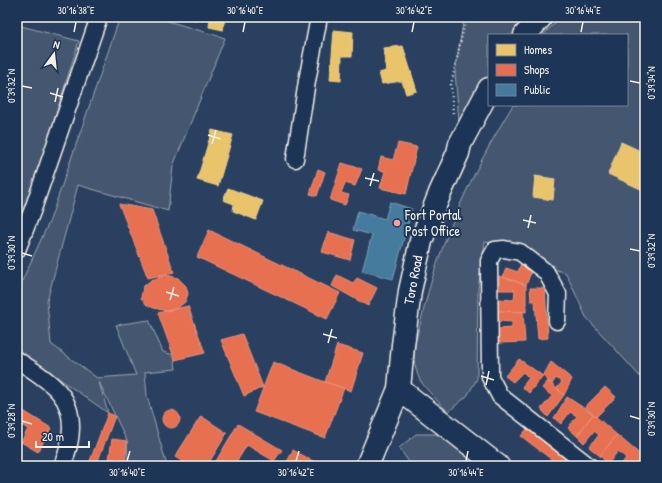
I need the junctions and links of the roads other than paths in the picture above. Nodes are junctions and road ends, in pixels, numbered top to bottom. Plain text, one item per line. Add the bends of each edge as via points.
1 (100, 17) edge
2 (320, 17) edge
3 (541, 17) edge
4 (526, 34) edge
5 (488, 91) edge
6 (295, 159) dead end
7 (17, 250) edge
8 (557, 321) dead end
9 (17, 360) edge
10 (398, 389) junction
11 (62, 466) edge
12 (367, 466) edge
13 (498, 466) edge
14 (590, 466) edge

1 - 7 street via 34,209
2 - 6 street
3 - 4 main road
5 - 10 main road, Toro Road via 460,144 421,241 410,291
8 - 14 street via 558,294 546,272 520,252 495,250 489,261 490,377 500,396
9 - 11 street via 60,392 67,407 72,421 68,454
10 - 12 main road, Toro Road
10 - 13 main road

